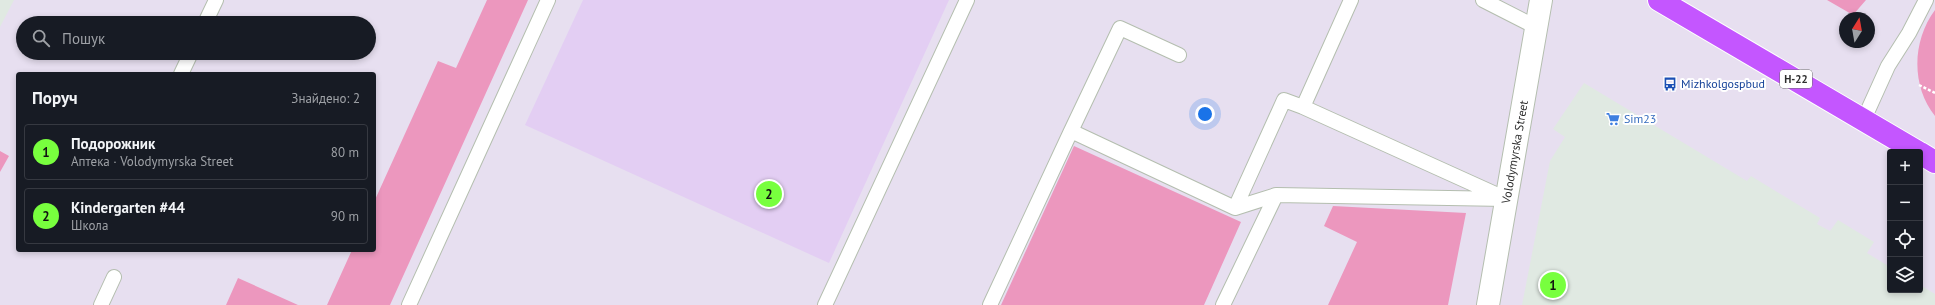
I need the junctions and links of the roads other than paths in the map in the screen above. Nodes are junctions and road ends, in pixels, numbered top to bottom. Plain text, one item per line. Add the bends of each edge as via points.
1 (216, 0) edge
2 (548, 0) edge
3 (967, 0) edge
4 (1351, 0) edge
5 (1483, 0) edge
6 (1541, 0) edge
7 (1659, 0) edge
8 (1926, 0) edge
9 (208, 16) edge
10 (1536, 27) junction
11 (1178, 55) dead end
12 (187, 60) edge
13 (182, 72) edge
14 (1303, 108) junction
15 (1864, 119) junction
16 (1071, 131) junction
17 (1913, 149) edge
18 (1923, 155) edge
19 (1935, 162) edge
20 (1276, 195) junction
21 (1506, 199) junction
22 (1235, 208) junction
23 (114, 277) dead end
24 (100, 305) edge
25 (409, 305) edge
26 (825, 305) edge
27 (990, 305) edge
28 (1223, 305) edge
29 (1488, 305) edge

1 - 9 lane
2 - 25 lane
3 - 26 lane
4 - 14 lane
5 - 10 lane
6 - 10 street, Volodymyrska Street
7 - 15 main road, Н-22
8 - 15 lane via 1888,66
10 - 21 street, Volodymyrska Street
11 - 16 lane via 1120,28
12 - 13 lane
14 - 21 lane
14 - 22 lane via 1284,100
15 - 17 main road, Н-22
16 - 22 lane
16 - 27 lane
18 - 19 main road, Н-22
20 - 21 lane
20 - 22 lane
20 - 28 lane
21 - 29 street, Volodymyrska Street
23 - 24 lane

